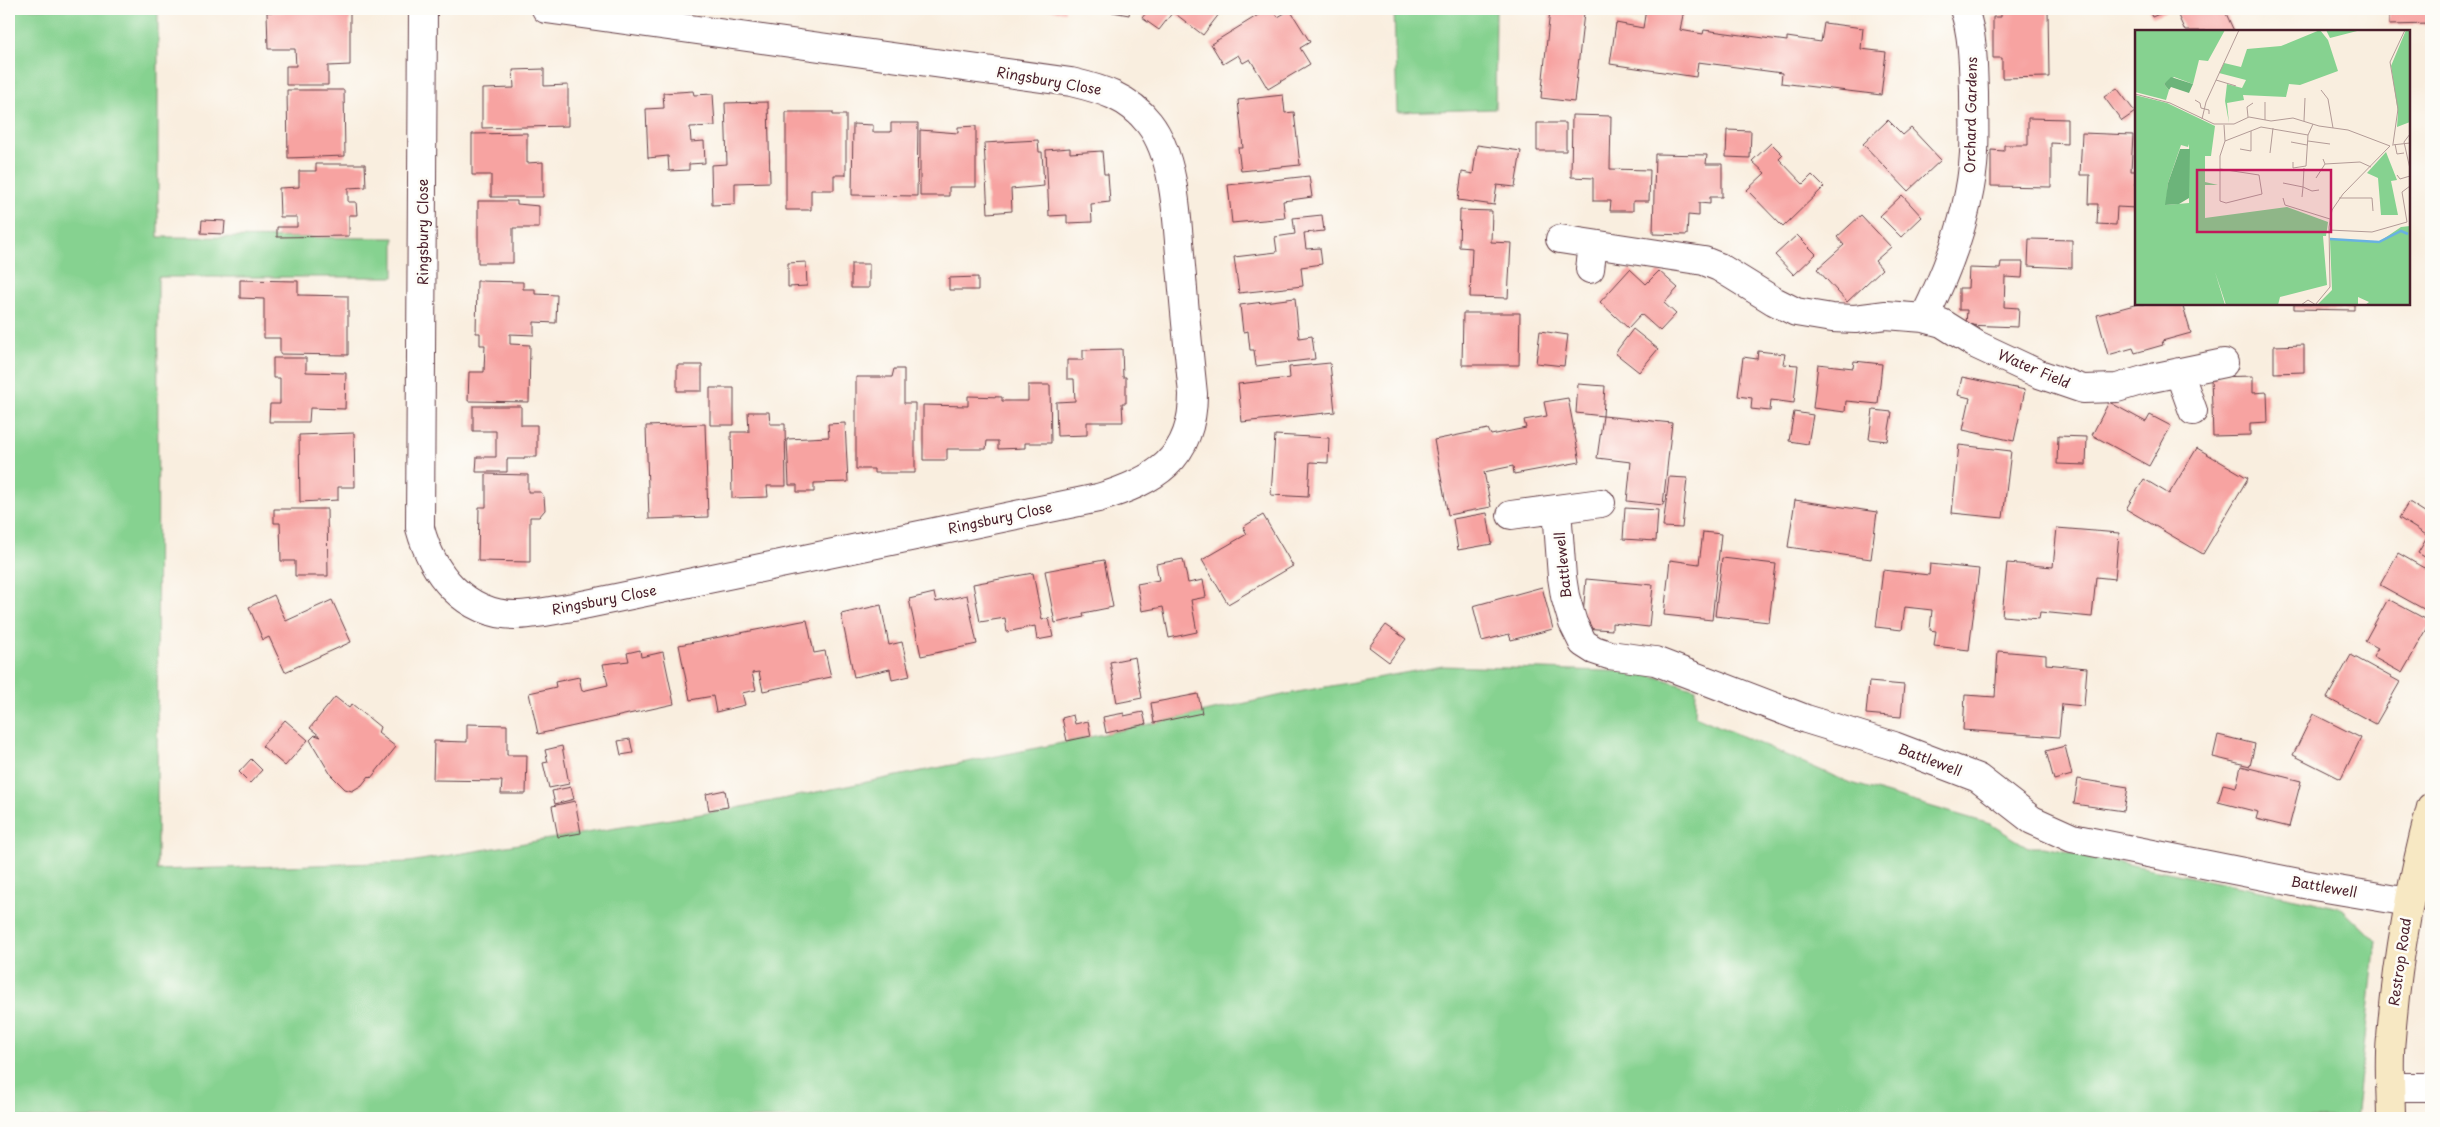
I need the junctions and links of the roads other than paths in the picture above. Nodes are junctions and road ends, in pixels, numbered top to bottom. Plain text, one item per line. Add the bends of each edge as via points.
1 (423, 9) edge
2 (546, 9) edge
3 (1964, 9) edge
4 (1560, 239) dead end
5 (1924, 318) junction
6 (2224, 363) dead end
7 (2179, 372) junction
8 (2193, 411) dead end
9 (1601, 503) dead end
10 (1558, 509) junction
11 (1510, 515) dead end
12 (2431, 808) edge
13 (2409, 902) junction
14 (2391, 1087) junction
15 (2431, 1087) edge
16 (2391, 1118) edge

1 - 2 street, Ringsbury Close via 420,528 432,562 450,587 478,606 514,615 573,607 1098,498 1152,477 1165,468 1179,449 1191,424 1193,394 1175,210 1158,135 1137,110 1122,99 1106,90 1071,82
3 - 5 street, Orchard Gardens via 1973,64 1974,154 1971,178 1952,253
4 - 5 street via 1591,257 1704,261 1774,301 1805,314 1855,319 1886,315
5 - 7 street, Water Field via 1942,323 1976,345 2039,374 2083,389 2117,388
6 - 7 street, Water Field
7 - 8 street
9 - 10 street
10 - 11 street
10 - 13 street, Battlewell via 1565,596 1573,624 1583,643 1594,650 1656,661 1806,719 1894,746 1978,778 2032,820 2072,838
12 - 13 street, Restrop Road
13 - 14 street, Restrop Road via 2390,1040
14 - 15 street
14 - 16 street, Restrop Road

